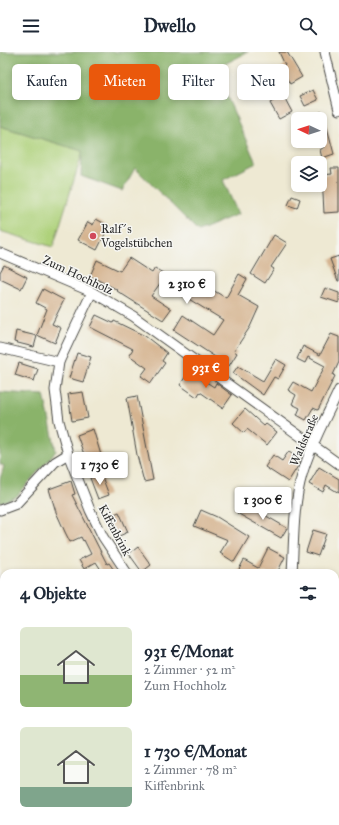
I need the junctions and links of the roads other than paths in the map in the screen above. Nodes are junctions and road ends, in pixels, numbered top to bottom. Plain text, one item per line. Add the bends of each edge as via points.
1 (326, 52) edge
2 (339, 110) edge
3 (0, 254) edge
4 (92, 292) junction
5 (0, 348) edge
6 (59, 362) junction
7 (339, 390) edge
8 (314, 445) junction
9 (68, 454) junction
10 (339, 464) edge
11 (0, 510) edge
12 (124, 569) edge
13 (292, 569) edge

1 - 2 street
3 - 4 street, Zum Hochholz
4 - 6 street, Kiffenbrink
4 - 8 street, Zum Hochholz via 133,316
5 - 6 street
6 - 9 street, Kiffenbrink via 55,390 59,421
7 - 8 street, Waldstraße
8 - 10 street, Zum Hochholz
8 - 13 street, Waldstraße via 298,495
9 - 11 street via 55,462 16,504
9 - 12 street, Kiffenbrink via 103,537

